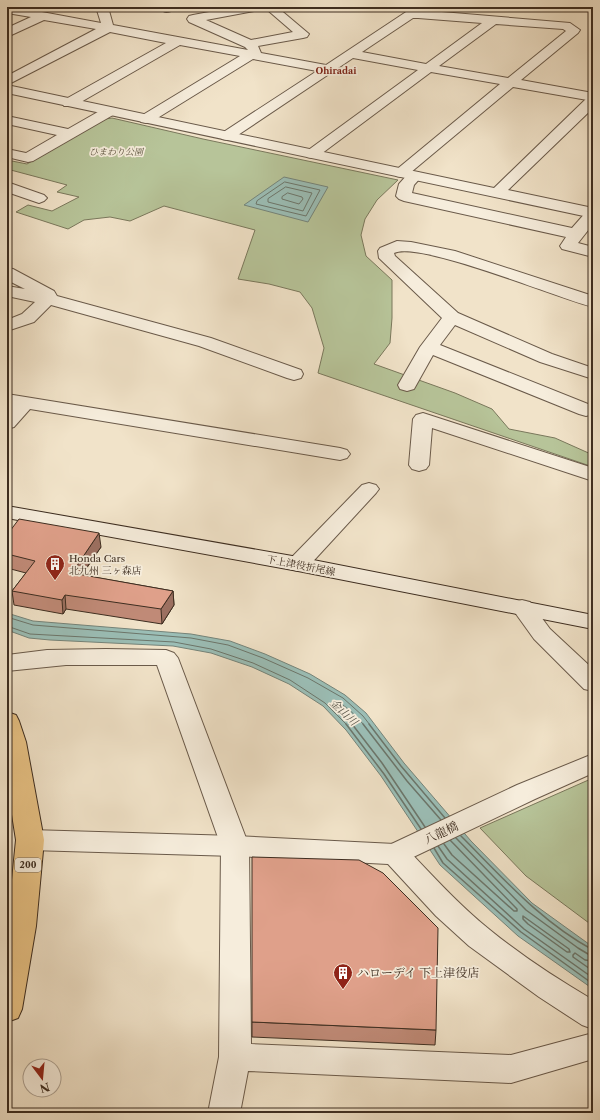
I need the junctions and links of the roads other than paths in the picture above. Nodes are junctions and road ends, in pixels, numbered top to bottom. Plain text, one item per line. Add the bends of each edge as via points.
1 (102, 7) edge
2 (213, 7) edge
3 (254, 7) edge
4 (270, 7) edge
5 (7, 9) edge
6 (236, 10) junction
7 (42, 16) junction
8 (492, 21) junction
9 (108, 28) junction
10 (7, 32) edge
11 (178, 41) junction
12 (253, 52) junction
13 (352, 54) junction
14 (429, 68) junction
15 (327, 69) junction
16 (7, 81) edge
17 (510, 83) junction
18 (7, 89) edge
19 (593, 99) edge
20 (69, 103) junction
21 (108, 112) junction
22 (146, 119) junction
23 (7, 120) edge
24 (69, 134) junction
25 (227, 136) junction
26 (7, 153) edge
27 (312, 154) junction
28 (408, 174) junction
29 (7, 187) edge
30 (497, 193) junction
31 (39, 198) dead end
32 (593, 213) edge
33 (576, 234) junction
34 (593, 252) edge
35 (7, 273) edge
36 (7, 291) edge
37 (48, 299) junction
38 (593, 302) edge
39 (452, 317) junction
40 (7, 326) edge
41 (429, 347) junction
42 (546, 358) junction
43 (294, 374) dead end
44 (593, 377) edge
45 (510, 380) junction
46 (408, 386) dead end
47 (16, 401) edge
48 (586, 410) dead end
49 (7, 423) edge
50 (340, 454) dead end
51 (419, 465) dead end
52 (593, 475) edge
53 (369, 489) dead end
54 (7, 512) edge
55 (298, 564) junction
56 (522, 607) junction
57 (593, 622) edge
58 (7, 663) edge
59 (593, 683) edge
60 (9, 735) edge
61 (593, 763) edge
62 (30, 840) junction
63 (235, 846) junction
64 (406, 849) junction
65 (7, 1009) edge
66 (593, 1016) edge
67 (593, 1046) edge
68 (235, 1057) junction
69 (224, 1113) edge

1 - 9 street
2 - 6 street
3 - 6 street
4 - 12 street via 303,34
5 - 7 street
6 - 12 street via 193,19
7 - 9 street
7 - 10 street
8 - 13 street via 410,15
8 - 14 street
8 - 17 street via 566,26 574,30
9 - 11 street
9 - 16 street
11 - 12 street
11 - 20 street
12 - 15 street
12 - 22 street
13 - 14 street
13 - 15 street
14 - 17 street
14 - 27 street
15 - 25 street
17 - 19 street
17 - 28 street
18 - 20 street
19 - 30 street
20 - 21 street
21 - 22 street
21 - 24 street
22 - 25 street
23 - 24 street
24 - 26 street via 28,158
25 - 27 street
27 - 28 street
28 - 30 street
28 - 33 street via 404,196
29 - 31 street
30 - 32 street
32 - 33 street
33 - 34 street via 568,246
35 - 37 street via 48,295
36 - 37 street
37 - 40 street via 28,318
37 - 43 street via 205,342
38 - 39 street via 449,254 398,246 386,251 387,258
39 - 41 street
39 - 42 street
41 - 45 street
41 - 46 street
42 - 44 street
42 - 45 street
45 - 48 street
47 - 49 street
47 - 50 street
51 - 52 street via 424,418
53 - 55 street
54 - 55 street, 下上津役折尾線
55 - 56 street, 下上津役折尾線
56 - 57 street, 下上津役折尾線
56 - 59 street via 542,634
58 - 63 street via 36,658 96,655 166,658
60 - 62 highway, 200
61 - 64 street, 八龍橋
62 - 63 street
62 - 65 highway, 200 via 22,926
63 - 64 street
63 - 68 street
64 - 66 street via 430,892 479,938 541,983
67 - 68 street via 511,1069
68 - 69 street

